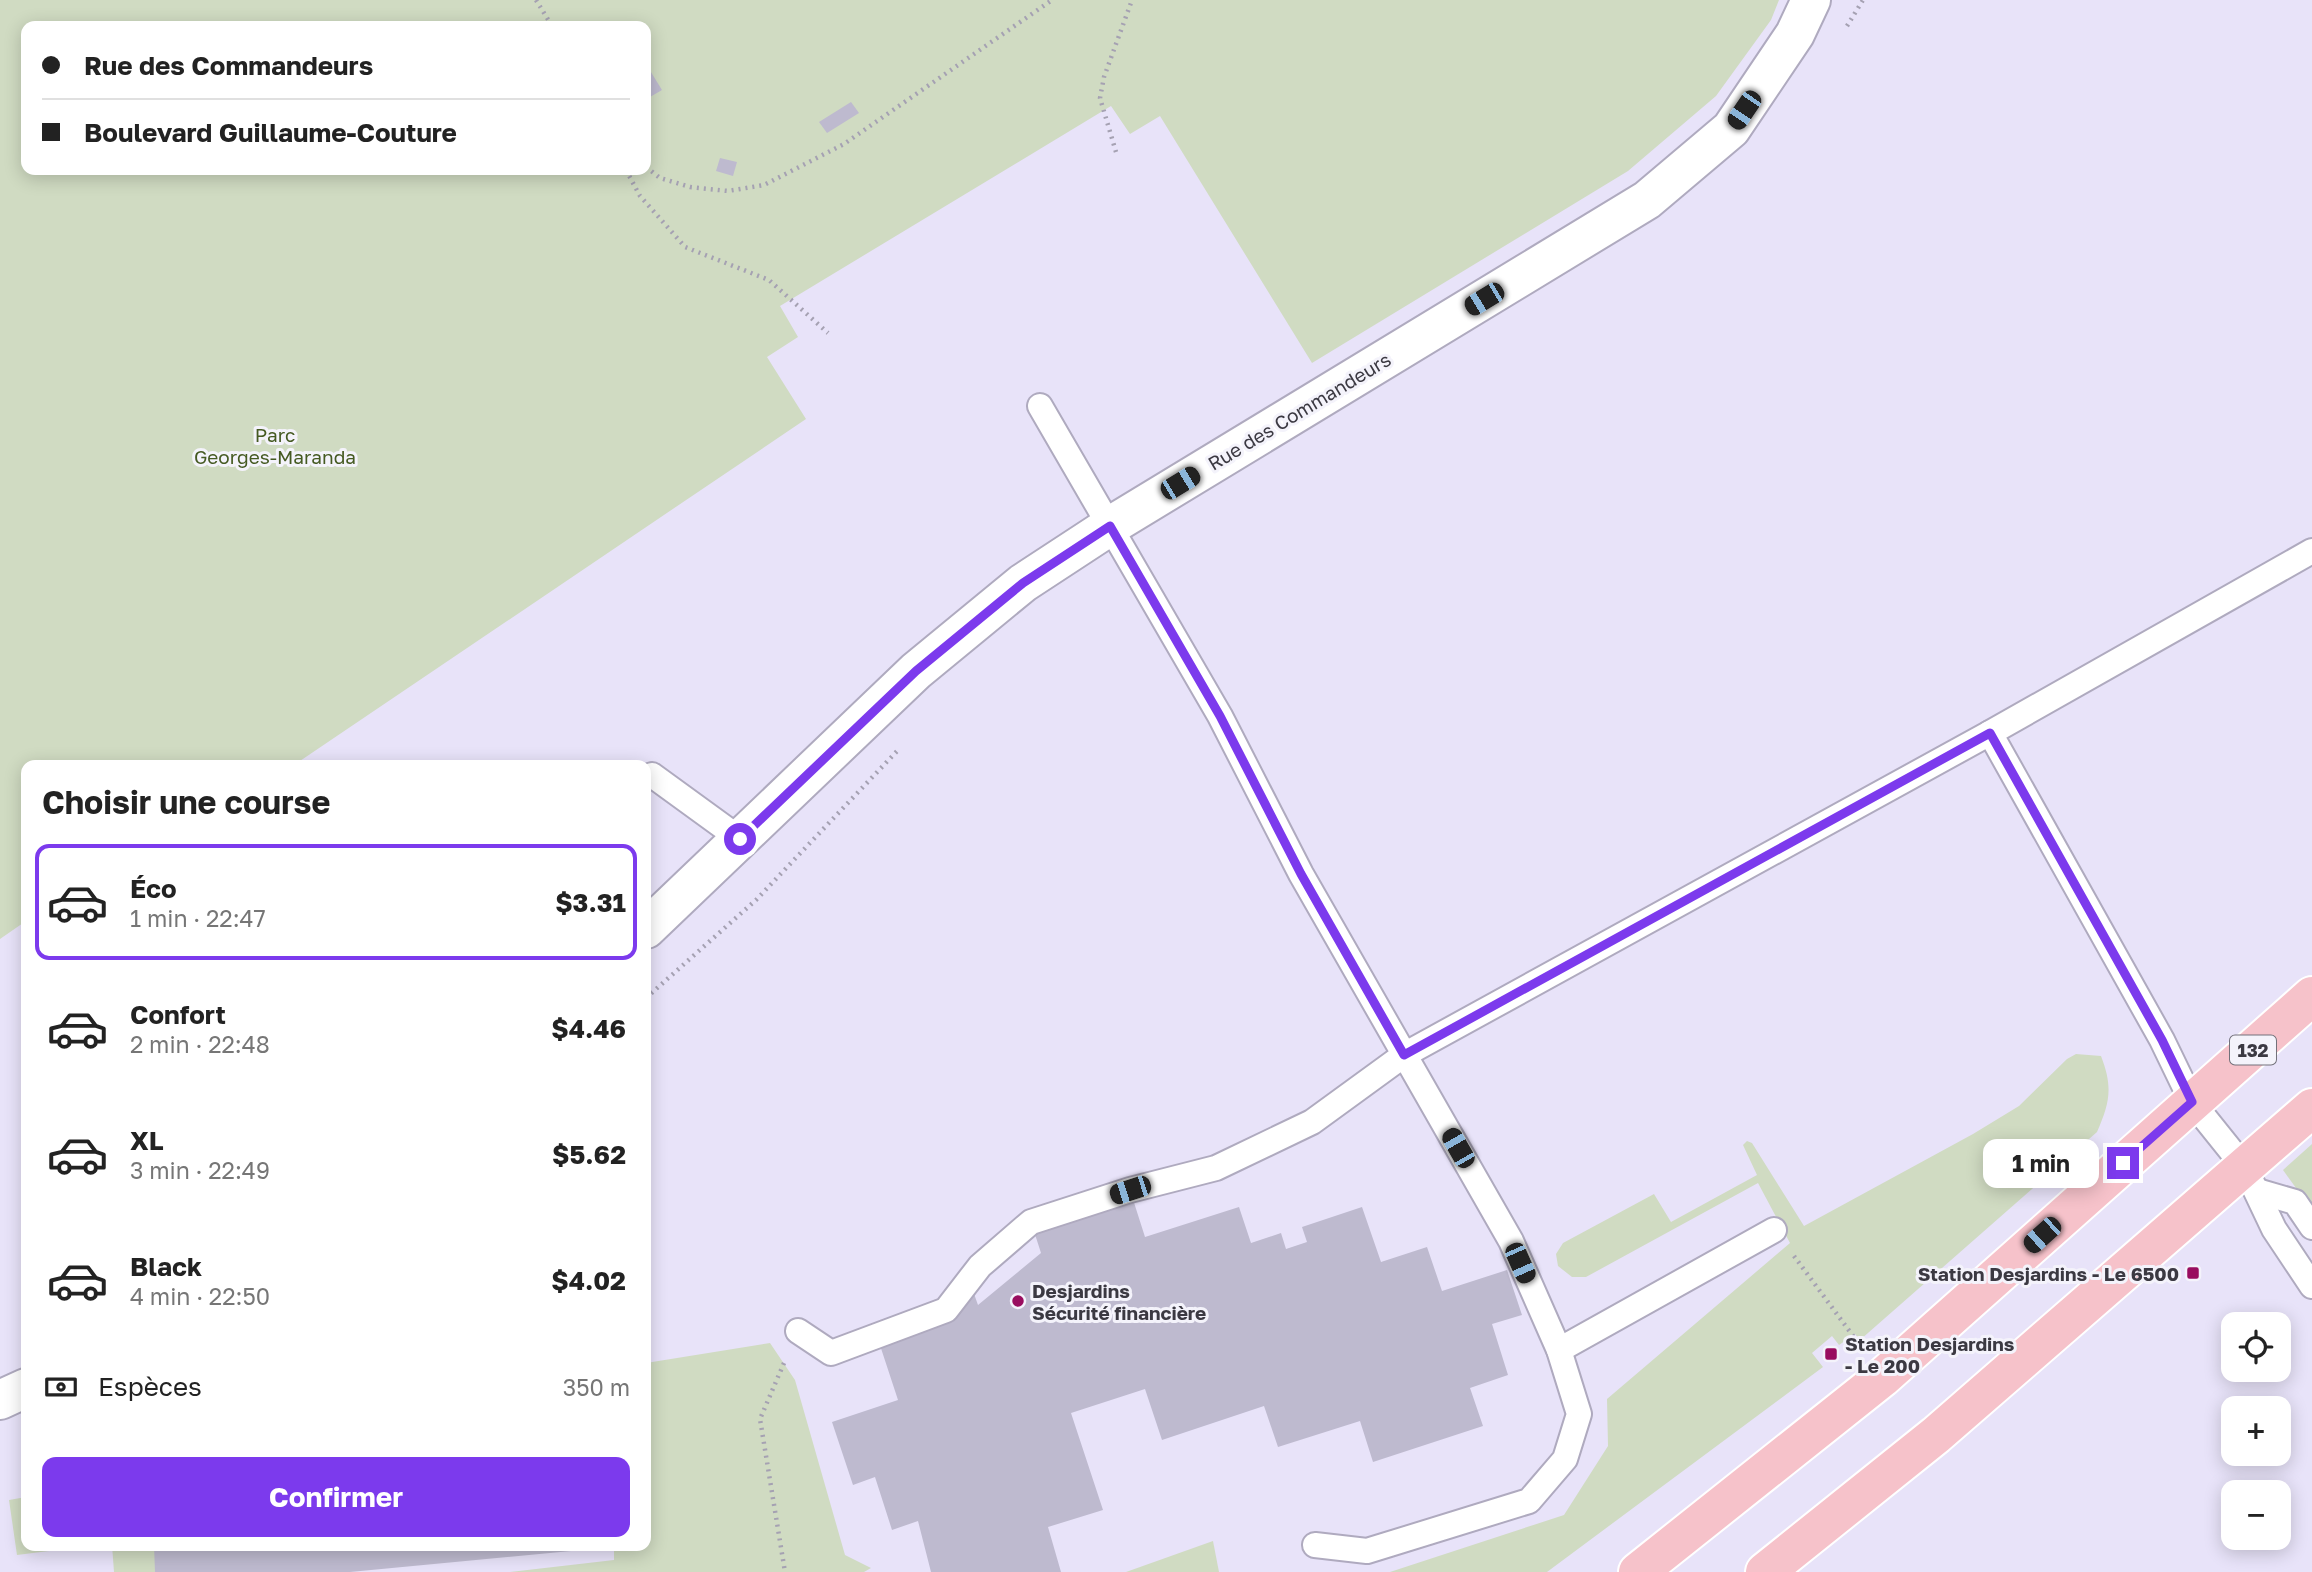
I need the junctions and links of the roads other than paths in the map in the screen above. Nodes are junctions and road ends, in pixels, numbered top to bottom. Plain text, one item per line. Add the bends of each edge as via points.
1 (1811, 0) edge
2 (1040, 406) dead end
3 (1110, 526) junction
4 (2312, 551) edge
5 (1990, 733) junction
6 (652, 775) dead end
7 (740, 839) junction
8 (651, 924) edge
9 (2312, 996) edge
10 (1404, 1055) junction
11 (2192, 1102) junction
12 (2312, 1108) edge
13 (2251, 1179) junction
14 (2312, 1227) edge
15 (1774, 1230) road end
16 (2312, 1286) edge
17 (798, 1331) road end
18 (1559, 1350) junction
19 (21, 1390) edge
20 (0, 1400) edge
21 (1315, 1545) dead end
22 (1638, 1572) edge
23 (1765, 1572) edge

1 - 3 street, Rue des Commandeurs via 1795,34 1731,129 1647,200
2 - 3 lane
3 - 7 street, Rue des Commandeurs via 1023,583 916,671
3 - 10 lane via 1220,716 1301,874
4 - 5 lane
5 - 10 lane
5 - 11 lane
6 - 7 lane
7 - 8 street, Rue des Commandeurs
9 - 11 main road, 132
10 - 17 lane via 1312,1122 1216,1168 1031,1222 980,1266 946,1310 831,1353
10 - 18 lane via 1511,1241
11 - 13 lane
11 - 22 main road, 132 via 1882,1378
12 - 13 main road
13 - 14 lane via 2295,1202
13 - 16 lane via 2274,1229
13 - 23 main road
15 - 18 lane
18 - 21 lane via 1579,1414 1565,1459 1530,1501 1367,1550
19 - 20 street

